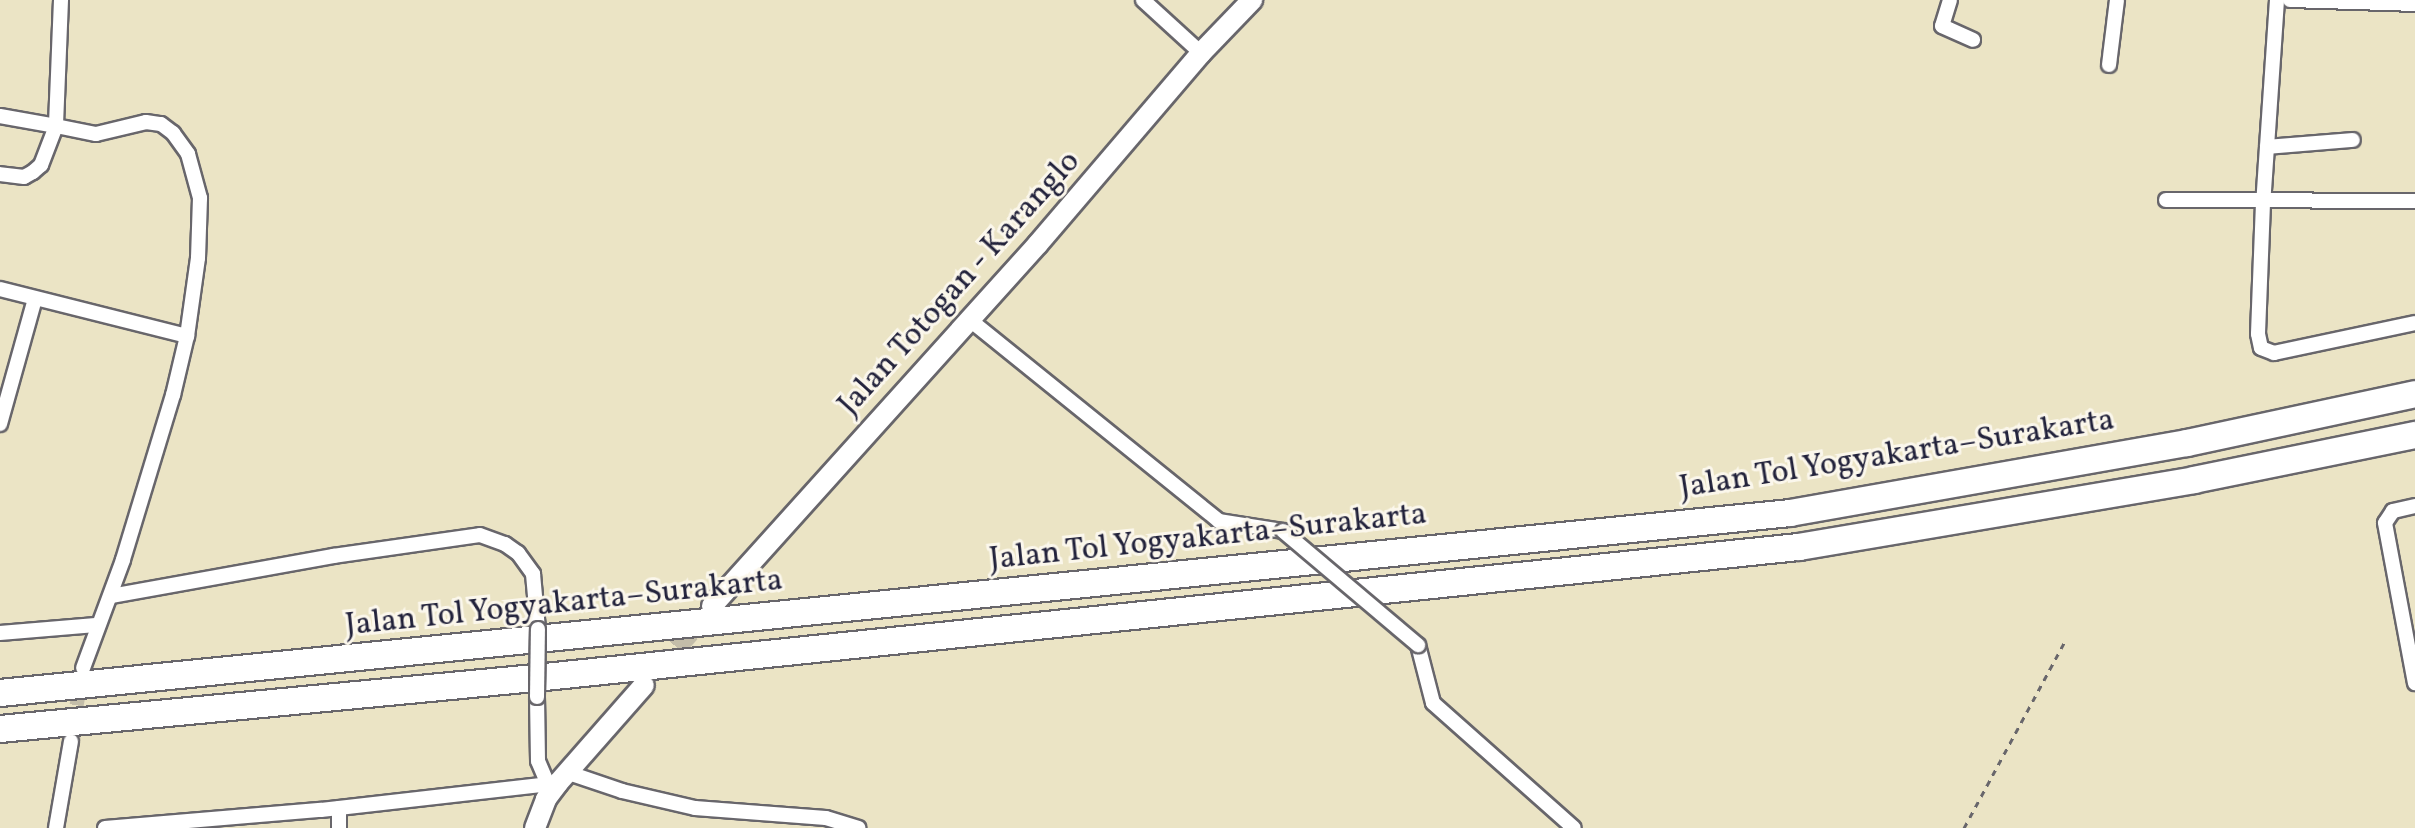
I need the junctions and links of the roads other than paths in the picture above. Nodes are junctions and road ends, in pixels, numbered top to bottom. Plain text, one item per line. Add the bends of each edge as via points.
1 (61, 0) edge
2 (1143, 0) edge
3 (1252, 0) edge
4 (1950, 0) edge
5 (2117, 0) edge
6 (2277, 0) edge
7 (2290, 0) edge
8 (2415, 4) edge
9 (1973, 40) dead end
10 (1201, 53) junction
11 (2109, 65) dead end
12 (0, 116) edge
13 (56, 126) junction
14 (2353, 140) dead end
15 (2267, 147) junction
16 (0, 174) edge
17 (2166, 200) dead end
18 (2415, 201) edge
19 (2263, 203) junction
20 (0, 289) edge
21 (35, 299) junction
22 (970, 320) junction
23 (2415, 323) edge
24 (187, 336) junction
25 (2415, 394) edge
26 (0, 424) edge
27 (2415, 435) edge
28 (2415, 506) edge
29 (111, 596) junction
30 (712, 606) tunnel mouth
31 (96, 625) junction
32 (0, 633) edge
33 (83, 668) tunnel mouth
34 (2415, 683) edge
35 (644, 685) tunnel mouth
36 (0, 693) edge
37 (0, 729) edge
38 (71, 741) tunnel mouth
39 (557, 780) junction
40 (339, 808) junction
41 (56, 828) edge
42 (105, 828) edge
43 (339, 828) edge
44 (535, 828) edge
45 (858, 828) edge
46 (1574, 828) edge

1 - 13 street
2 - 10 street
3 - 10 main road, Jalan Totogan - Karanglo
4 - 9 street via 1942,26
5 - 11 street
6 - 15 street
7 - 8 street
10 - 22 main road, Jalan Totogan - Karanglo
12 - 13 street
13 - 16 street via 41,165 33,172 24,177
13 - 24 street via 96,134 154,122 173,133 188,154 200,198
14 - 15 street
15 - 19 street
17 - 19 street
18 - 19 street
19 - 23 street via 2261,348 2274,353
20 - 21 street
21 - 24 street
21 - 26 street
22 - 30 main road, Jalan Totogan - Karanglo
22 - 46 street, bridge via 1219,521 1283,531 1418,645 1433,703
24 - 29 street
25 - 36 highway, Jalan Tol Yogyakarta–Surakarta via 2187,443 1790,513
27 - 37 highway via 2194,480 1799,547
28 - 34 street via 2393,511 2385,523
29 - 31 street
29 - 39 street, bridge via 480,535 505,544 533,574 538,761
31 - 32 street
31 - 33 street
35 - 39 main road
38 - 41 street
39 - 40 street
39 - 44 main road
39 - 45 street via 683,806 826,818
40 - 42 street
40 - 43 street

